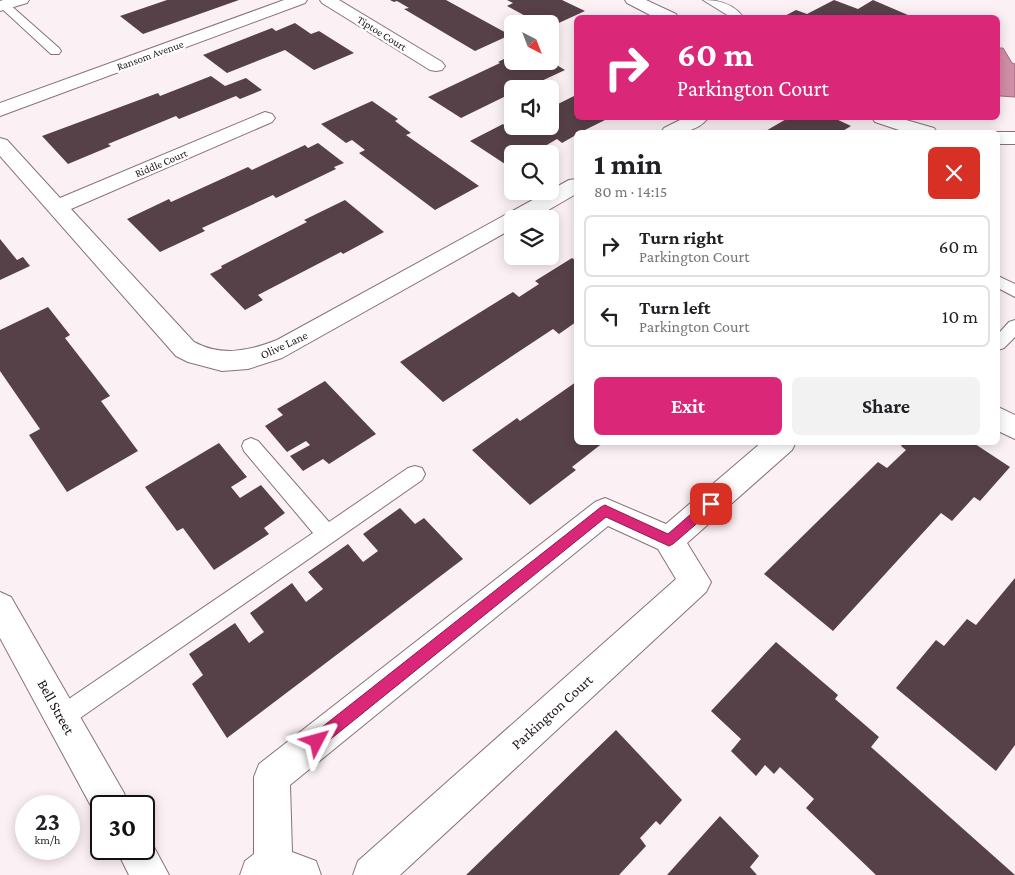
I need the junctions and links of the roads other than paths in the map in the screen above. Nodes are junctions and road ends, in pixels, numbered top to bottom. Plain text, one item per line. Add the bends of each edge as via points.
1 (21, 0) edge
2 (299, 0) edge
3 (328, 0) edge
4 (633, 0) edge
5 (709, 0) edge
6 (2, 5) edge
7 (664, 15) edge
8 (736, 15) edge
9 (56, 51) dead end
10 (436, 66) dead end
11 (0, 110) edge
12 (264, 118) dead end
13 (694, 120) edge
14 (887, 120) edge
15 (675, 130) edge
16 (917, 130) edge
17 (1000, 138) edge
18 (1015, 138) edge
19 (0, 144) edge
20 (574, 186) edge
21 (57, 207) junction
22 (532, 210) edge
23 (504, 226) edge
24 (1000, 282) edge
25 (1015, 291) edge
26 (1015, 326) edge
27 (1000, 342) edge
28 (1000, 419) edge
29 (1015, 428) edge
30 (779, 445) edge
31 (251, 446) dead end
32 (415, 474) dead end
33 (327, 535) junction
34 (669, 540) junction
35 (2, 614) edge
36 (62, 718) junction
37 (105, 795) edge
38 (141, 860) edge
39 (278, 871) edge
40 (150, 875) edge
41 (372, 875) edge

1 - 6 street
2 - 11 street, Ransom Avenue
3 - 10 street, Tiptoe Court
4 - 7 street
5 - 8 lane
6 - 9 lane
12 - 21 street, Riddle Court
13 - 15 street
14 - 16 street
17 - 18 street
19 - 21 street, Olive Lane
20 - 22 street, Olive Lane
21 - 23 street, Olive Lane via 185,349 197,356 230,362 249,360 286,346
24 - 25 lane
26 - 27 lane
28 - 29 street
30 - 34 street
31 - 33 lane
32 - 33 lane
33 - 36 lane
34 - 39 street via 605,511 272,777
34 - 41 street, Parkington Court via 695,582
35 - 36 street, Bell Street
36 - 37 street, Bell Street
38 - 40 street

